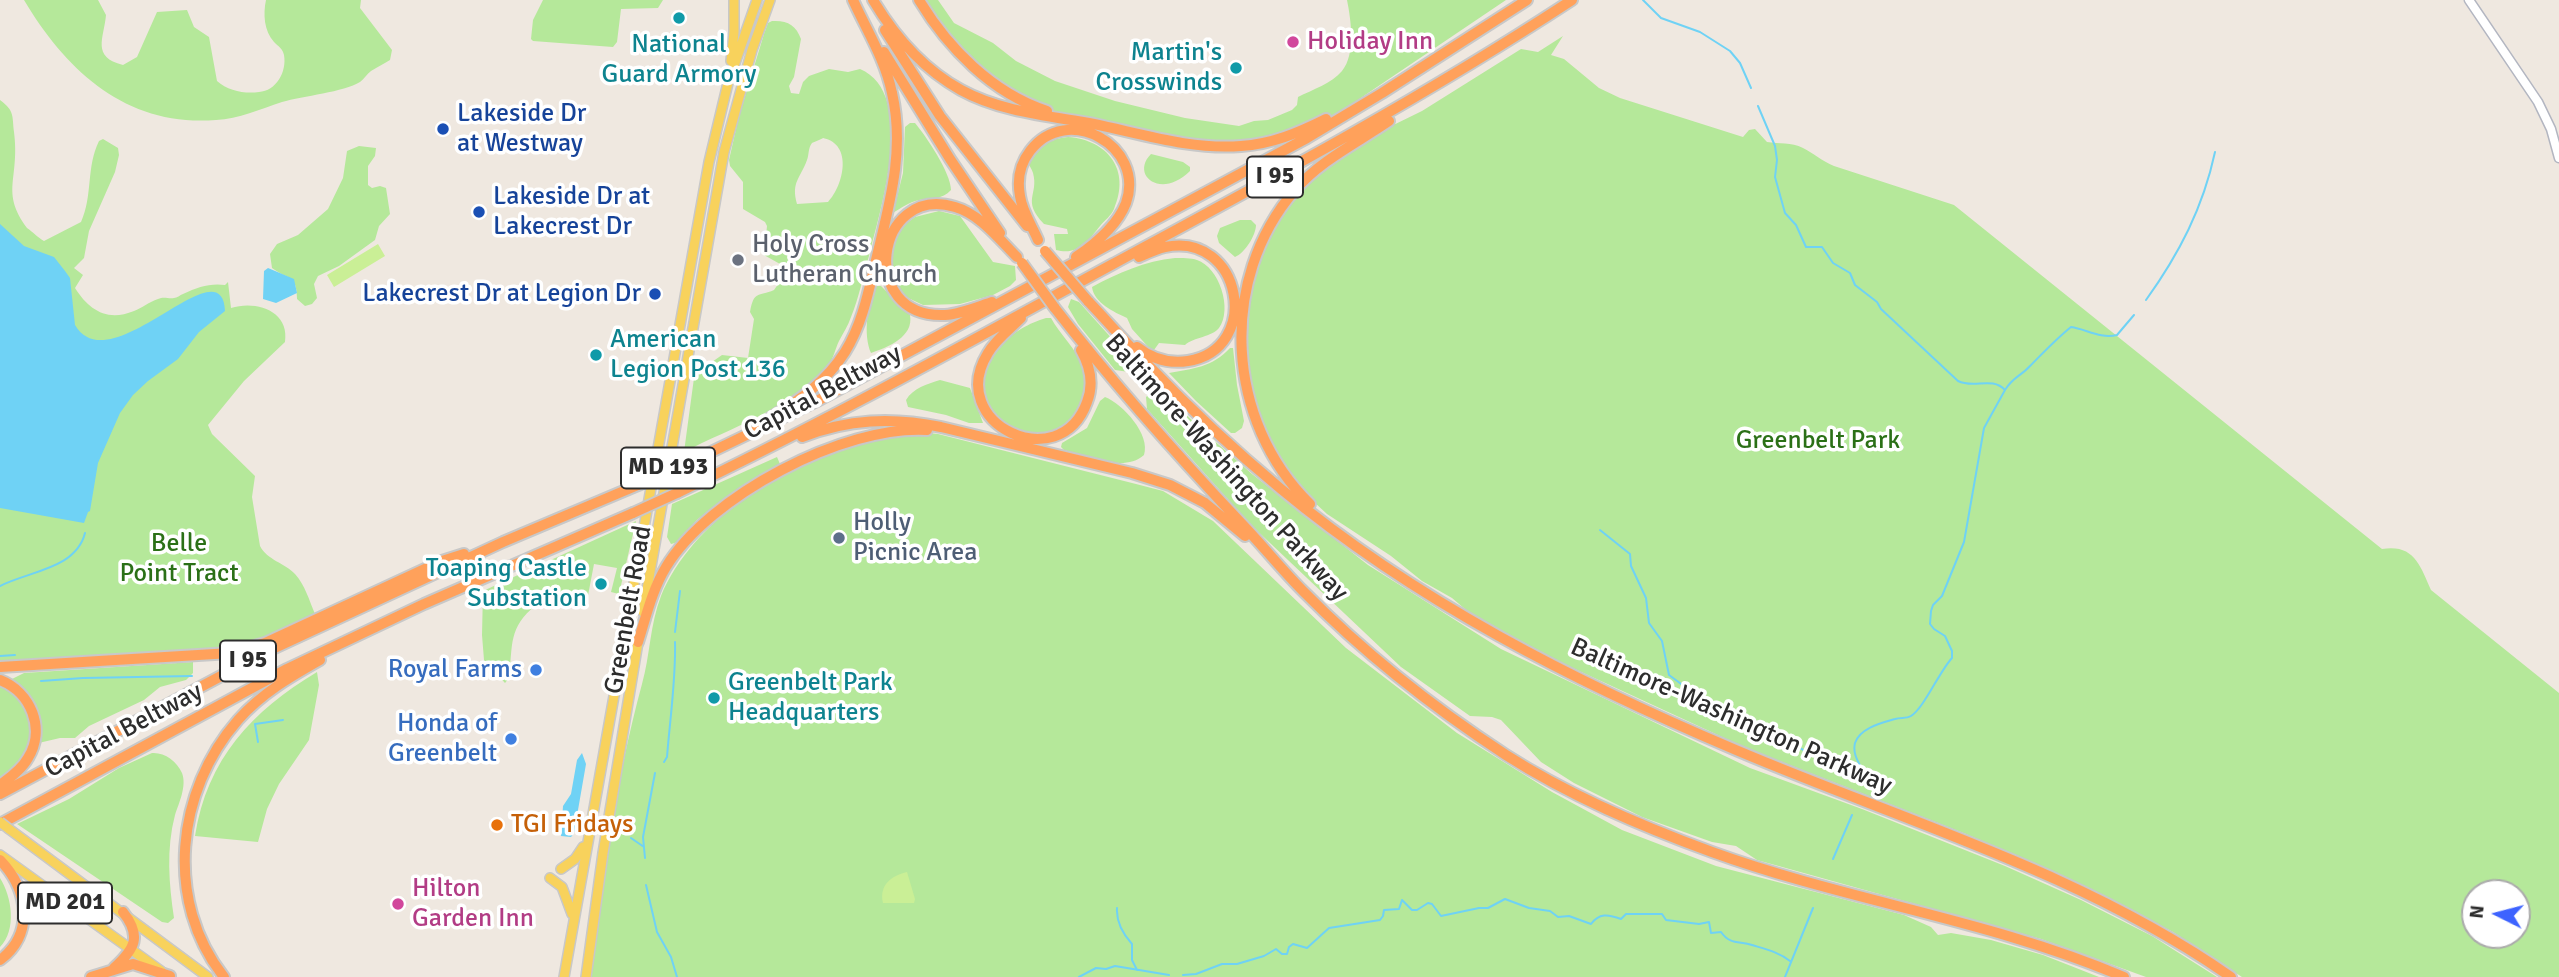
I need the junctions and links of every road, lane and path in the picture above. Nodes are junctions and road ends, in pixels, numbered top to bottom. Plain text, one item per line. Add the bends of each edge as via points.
1 (734, 0) edge
2 (757, 0) edge
3 (770, 0) edge
4 (855, 0) edge
5 (868, 0) edge
6 (873, 0) edge
7 (919, 0) edge
8 (1527, 0) edge
9 (1572, 0) edge
10 (2469, 0) edge
11 (1459, 72) junction
12 (728, 83) junction
13 (1382, 93) junction
14 (1076, 121) junction
15 (2559, 158) edge
16 (1038, 240) junction
17 (1020, 260) junction
18 (1088, 278) junction
19 (1046, 279) junction
20 (1018, 293) junction
21 (1032, 307) junction
22 (1054, 307) junction
23 (1120, 334) junction
24 (977, 437) junction
25 (708, 455) junction
26 (754, 455) junction
27 (503, 542) junction
28 (1360, 547) junction
29 (1303, 591) junction
30 (424, 604) junction
31 (638, 642) junction
32 (0, 667) edge
33 (0, 680) edge
34 (0, 785) edge
35 (0, 794) edge
36 (3, 825) edge
37 (586, 843) junction
38 (0, 858) edge
39 (561, 869) dead end
40 (550, 878) dead end
41 (124, 912) junction
42 (573, 918) junction
43 (131, 950) junction
44 (0, 960) edge
45 (109, 972) junction
46 (91, 977) edge
47 (170, 977) edge
48 (208, 977) edge
49 (224, 977) edge
50 (564, 977) edge
51 (586, 977) edge
52 (2124, 977) edge
53 (2231, 977) edge

1 - 12 main road
2 - 12 main road, Greenbelt Road / MD 193
3 - 31 main road, Greenbelt Road / MD 193 via 724,152
4 - 17 highway, Baltimore-Washington Parkway via 921,113
4 - 25 highway via 887,72 898,143 894,182 861,318 844,353 813,390
5 - 16 highway, Baltimore-Washington Parkway via 940,116
6 - 14 highway via 916,57 962,91 998,105
7 - 14 highway via 946,38 981,73 1025,101
8 - 13 highway, Capital Beltway / I 95
9 - 11 highway, Capital Beltway / I 95
10 - 15 main road via 2535,96
11 - 18 highway, Capital Beltway / I 95
11 - 28 highway via 1306,178 1269,227 1247,285 1242,363 1259,428 1296,490
12 - 37 main road, Greenbelt Road / MD 193 via 705,183
13 - 14 highway via 1289,137 1239,146 1197,144
13 - 19 highway, Capital Beltway / I 95
16 - 19 highway via 1020,199 1019,179 1026,156 1039,141 1064,130 1082,130 1104,138 1127,170 1125,206 1093,244
16 - 23 highway, Baltimore-Washington Parkway, bridge
17 - 20 highway via 971,214 939,205 917,209 900,222 888,241 885,261 890,283 899,296 927,313 959,313
17 - 22 highway, Baltimore-Washington Parkway, bridge
18 - 21 highway, Capital Beltway / I 95
18 - 23 highway via 1162,247 1178,246 1206,253 1231,280 1233,321 1219,345 1203,356 1181,362 1160,360
19 - 20 highway, Capital Beltway / I 95
20 - 25 highway, Capital Beltway / I 95
21 - 22 highway via 988,352 980,370 979,391 984,409 998,425 1017,437 1036,439 1054,436 1073,424 1090,391 1086,360
21 - 26 highway, Capital Beltway / I 95
22 - 29 highway, Baltimore-Washington Parkway via 1148,423
23 - 28 highway, Baltimore-Washington Parkway via 1241,454
24 - 26 highway via 909,421 862,421 817,431
24 - 29 highway via 1152,478 1188,493 1220,514
24 - 31 highway via 924,429 878,433 824,451 763,482 708,521 677,551 659,579
25 - 27 highway, Capital Beltway / I 95, bridge
26 - 30 highway, Capital Beltway / I 95, bridge
27 - 32 highway via 442,561 265,643 232,653
27 - 35 highway, Capital Beltway / I 95 via 266,652
28 - 53 highway, Baltimore-Washington Parkway via 1452,610 1615,696 1735,750 2043,873 2145,923
29 - 52 highway, Baltimore-Washington Parkway via 1433,704 1507,756 1583,797 1755,866 2003,933
30 - 36 highway, Capital Beltway / I 95 via 287,668
30 - 49 highway via 277,685 239,719 215,751 191,807 184,861 194,923
31 - 51 main road, Greenbelt Road / MD 193
33 - 34 highway via 24,696 36,728 27,761
36 - 41 main road, MD 201
37 - 39 main road
37 - 42 main road, Greenbelt Road / MD 193
38 - 43 main road, MD 201
38 - 44 highway via 14,879 25,915 14,946
40 - 42 main road via 562,887
41 - 43 highway via 133,928
41 - 48 main road, MD 201
42 - 50 main road, Greenbelt Road / MD 193
43 - 45 highway
43 - 47 main road, MD 201
45 - 46 highway
45 - 47 highway via 133,964

